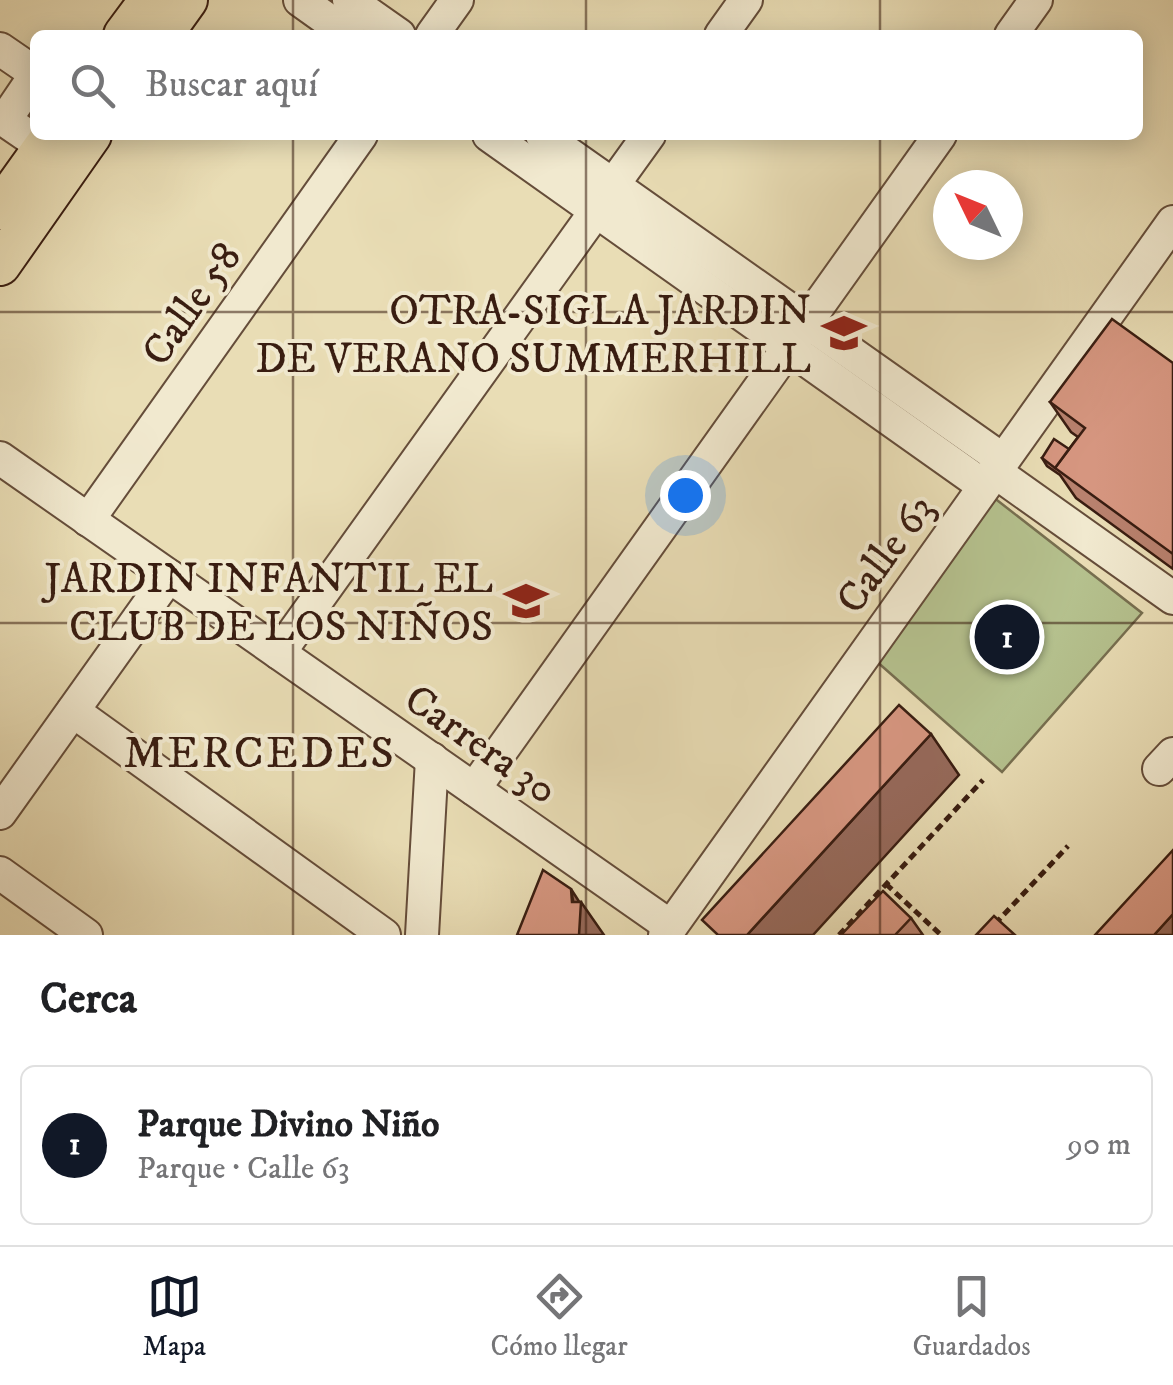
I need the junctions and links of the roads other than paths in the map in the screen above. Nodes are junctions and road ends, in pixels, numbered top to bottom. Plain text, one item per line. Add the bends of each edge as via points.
1 (150, 0) edge
2 (187, 0) edge
3 (300, 0) edge
4 (349, 0) edge
5 (457, 0) edge
6 (746, 0) edge
7 (1036, 0) edge
8 (128, 30) edge
9 (166, 30) edge
10 (342, 30) edge
11 (392, 30) edge
12 (436, 30) edge
13 (725, 30) edge
14 (1015, 30) edge
15 (0, 49) edge
16 (30, 71) edge
17 (30, 82) edge
18 (2, 118) edge
19 (30, 132) edge
20 (88, 140) edge
21 (357, 140) edge
22 (498, 140) edge
23 (547, 140) edge
24 (645, 140) edge
25 (936, 140) edge
26 (48, 141) edge
27 (604, 198) junction
28 (0, 209) edge
29 (1173, 222) edge
30 (0, 264) edge
31 (798, 335) junction
32 (0, 458) edge
33 (994, 472) junction
34 (88, 520) junction
35 (168, 576) junction
36 (1173, 598) edge
37 (279, 653) junction
38 (73, 711) junction
39 (432, 759) junction
40 (474, 789) junction
41 (0, 814) edge
42 (0, 873) edge
43 (668, 930) edge
44 (86, 935) edge
45 (384, 935) edge
46 (422, 935) edge

1 - 8 main road
2 - 9 main road
3 - 10 street
4 - 11 street
5 - 12 street
6 - 13 street
7 - 14 street
15 - 16 street
17 - 18 street
18 - 19 street
20 - 30 main road
21 - 34 street, Calle 58
22 - 27 street
23 - 27 street
24 - 27 street
25 - 31 street
26 - 28 main road
27 - 31 street
27 - 37 street
29 - 33 street, Calle 63
31 - 33 street
31 - 40 street
32 - 34 street, Carrera 30
33 - 36 street
33 - 43 street, Calle 63
34 - 35 street, Carrera 30
35 - 37 street, Carrera 30
35 - 38 street
37 - 39 street, Carrera 30
38 - 41 street
38 - 45 street
39 - 40 street, Carrera 30
39 - 46 street
40 - 43 street, Carrera 30
42 - 44 street

